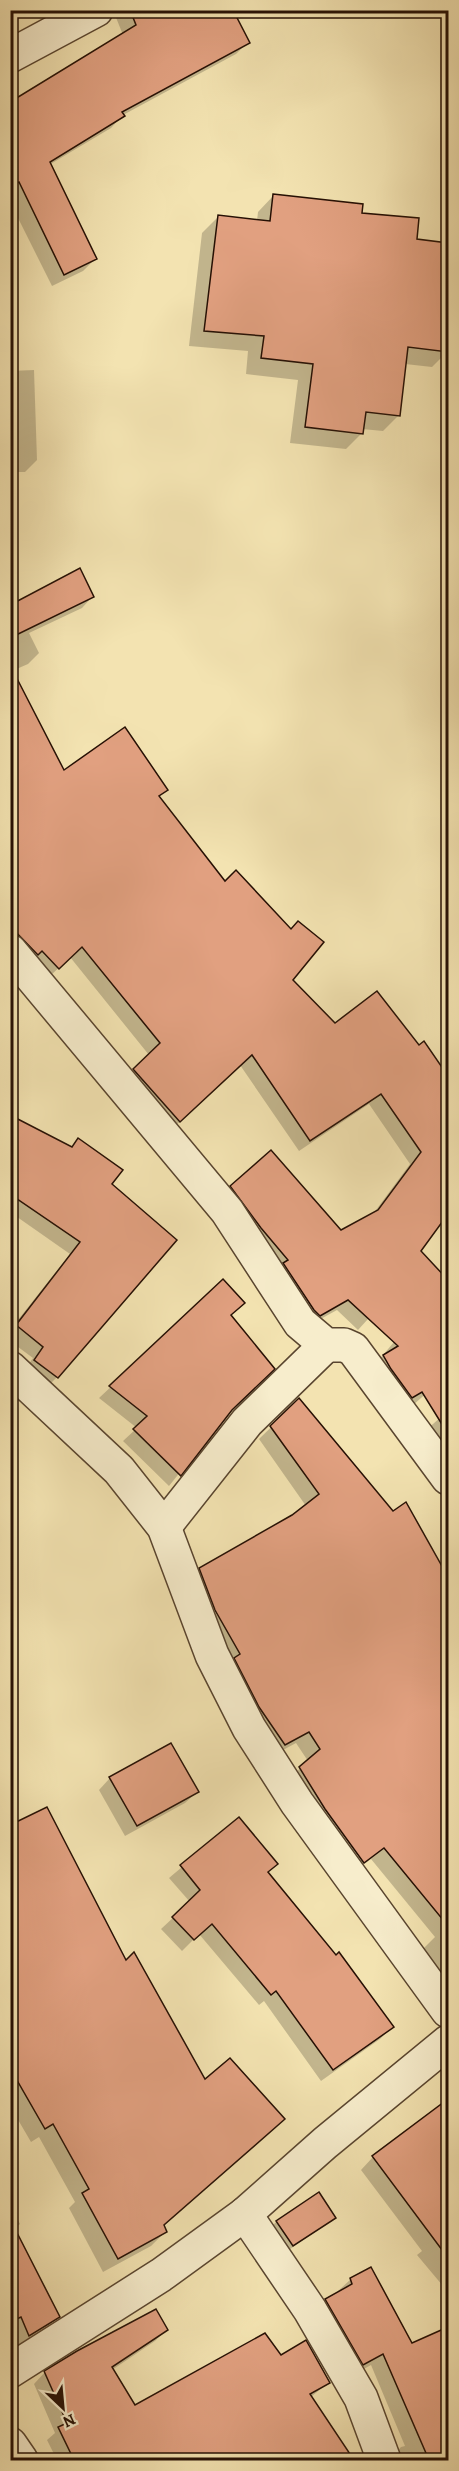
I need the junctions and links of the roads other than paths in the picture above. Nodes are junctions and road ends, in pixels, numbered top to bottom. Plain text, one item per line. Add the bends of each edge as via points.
1 (96, 10) edge
2 (10, 57) edge
3 (10, 951) edge
4 (326, 1345) junction
5 (10, 1368) edge
6 (448, 1478) edge
7 (164, 1527) junction
8 (448, 2011) edge
9 (448, 2042) edge
10 (245, 2214) junction
11 (10, 2371) edge
12 (10, 2444) edge
13 (21, 2460) edge
14 (384, 2460) edge

1 - 2 street
3 - 4 street via 227,1211 300,1323
4 - 6 street via 353,1349
4 - 7 street via 247,1422
5 - 7 street via 119,1470
7 - 8 street via 212,1655 249,1728 297,1803
9 - 10 street
10 - 11 street via 161,2275
10 - 14 street via 310,2310 361,2398
12 - 13 street

